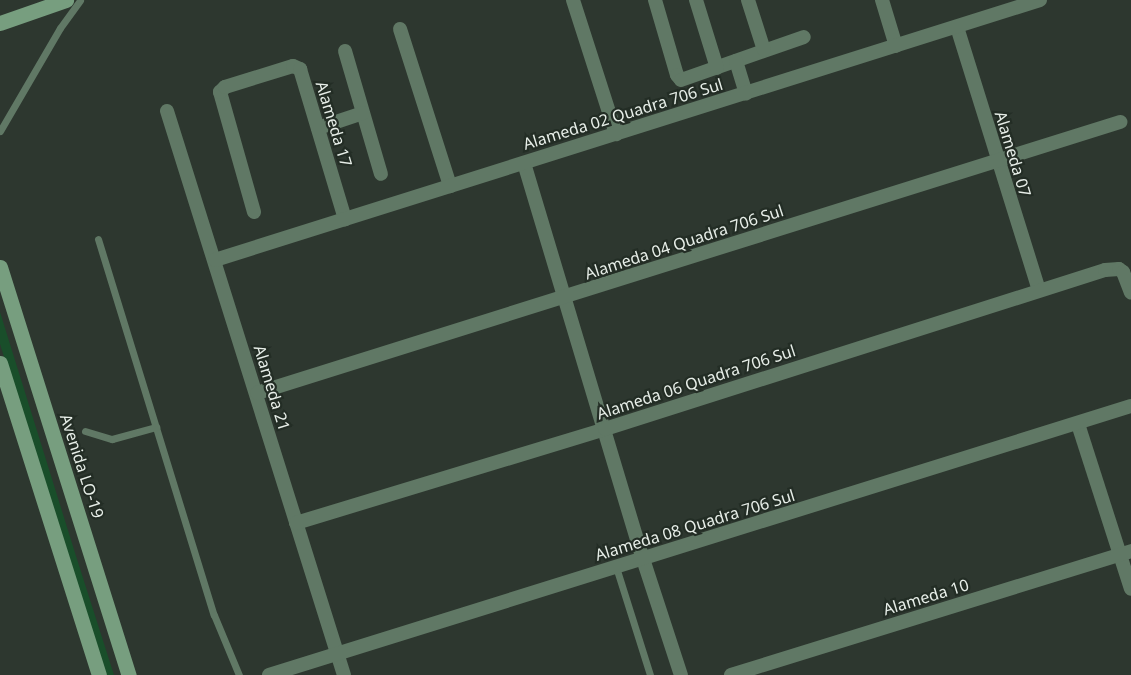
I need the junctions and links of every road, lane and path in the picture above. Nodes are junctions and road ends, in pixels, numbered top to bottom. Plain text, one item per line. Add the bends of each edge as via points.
1 (66, 0) edge
2 (80, 0) edge
3 (573, 0) edge
4 (655, 0) edge
5 (696, 0) edge
6 (748, 0) edge
7 (882, 0) edge
8 (1040, 0) edge
9 (0, 23) edge
10 (957, 27) junction
11 (400, 29) dead end
12 (804, 37) dead end
13 (896, 46) junction
14 (764, 50) junction
15 (345, 51) dead end
16 (736, 61) junction
17 (717, 68) junction
18 (746, 93) junction
19 (167, 111) dead end
20 (363, 113) junction
21 (1120, 122) dead end
22 (318, 128) junction
23 (0, 131) edge
24 (616, 134) junction
25 (998, 160) junction
26 (524, 163) junction
27 (381, 174) dead end
28 (450, 186) junction
29 (254, 212) dead end
30 (345, 219) junction
31 (98, 239) dead end
32 (215, 260) junction
33 (0, 267) edge
34 (1039, 290) junction
35 (1131, 293) edge
36 (566, 297) junction
37 (0, 363) edge
38 (257, 393) junction
39 (1131, 406) edge
40 (1078, 424) junction
41 (156, 427) junction
42 (605, 429) junction
43 (85, 431) dead end
44 (296, 523) junction
45 (1125, 552) edge
46 (643, 559) junction
47 (616, 567) junction
48 (1131, 589) edge
49 (337, 654) junction
50 (99, 675) edge
51 (129, 675) edge
52 (239, 675) edge
53 (269, 675) edge
54 (344, 675) edge
55 (650, 675) edge
56 (681, 675) edge
57 (731, 675) edge

1 - 9 main road
2 - 23 lane
3 - 24 street
4 - 17 street via 679,78 685,80
5 - 17 street
6 - 14 street
7 - 13 street
8 - 10 street, Alameda 02 Quadra 706 Sul
10 - 13 street, Alameda 02 Quadra 706 Sul
10 - 25 street, Alameda 07
11 - 28 street
12 - 14 street
13 - 18 street, Alameda 02 Quadra 706 Sul
14 - 16 street
15 - 20 street
16 - 17 street
16 - 18 street
18 - 24 street, Alameda 02 Quadra 706 Sul
19 - 32 street, Alameda 21
20 - 22 street
20 - 27 street
21 - 25 street, Alameda 04 Quadra 706 Sul
22 - 29 street, Alameda 17 via 300,69 293,66 225,87 220,92
22 - 30 street, Alameda 17
24 - 26 street, Alameda 02 Quadra 706 Sul
25 - 34 street, Alameda 07
25 - 36 street, Alameda 04 Quadra 706 Sul
26 - 28 street, Alameda 02 Quadra 706 Sul
26 - 36 street
28 - 30 street, Alameda 02 Quadra 706 Sul
30 - 32 street, Alameda 02 Quadra 706 Sul
31 - 41 lane
32 - 38 street, Alameda 21
33 - 51 main road, Avenida LO-19
34 - 35 street, Alameda 06 Quadra 706 Sul via 1119,269
34 - 42 street, Alameda 06 Quadra 706 Sul
36 - 38 street, Alameda 04 Quadra 706 Sul
36 - 42 street
37 - 50 main road
38 - 44 street, Alameda 21
39 - 40 street, Alameda 08 Quadra 706 Sul
40 - 45 street
40 - 46 street, Alameda 08 Quadra 706 Sul
41 - 43 lane via 112,439
41 - 52 lane via 214,615
42 - 44 street, Alameda 06 Quadra 706 Sul
42 - 46 street
44 - 49 street, Alameda 21
45 - 48 street
45 - 57 street, Alameda 10
46 - 47 street, Alameda 08 Quadra 706 Sul
46 - 56 street
47 - 49 street, Alameda 08 Quadra 706 Sul
47 - 55 lane
49 - 53 street, Alameda 08 Quadra 706 Sul
49 - 54 street, Alameda 21

